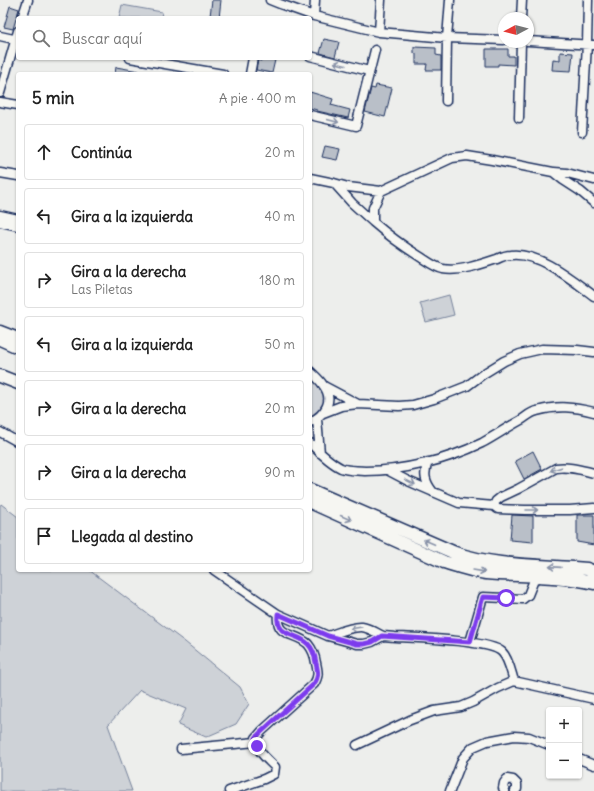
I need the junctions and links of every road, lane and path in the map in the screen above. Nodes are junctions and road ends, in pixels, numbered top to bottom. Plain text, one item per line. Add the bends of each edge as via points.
1 (28, 0) edge
2 (270, 0) edge
3 (315, 0) edge
4 (381, 0) edge
5 (450, 0) edge
6 (522, 0) edge
7 (588, 0) edge
8 (521, 12) edge
9 (23, 16) edge
10 (314, 16) junction
11 (379, 32) junction
12 (0, 36) edge
13 (16, 37) edge
14 (447, 38) junction
15 (16, 40) edge
16 (498, 40) edge
17 (534, 41) edge
18 (591, 45) edge
19 (521, 48) edge
20 (375, 50) dead end
21 (312, 57) edge
22 (139, 60) edge
23 (253, 60) edge
24 (188, 71) edge
25 (369, 71) junction
26 (200, 72) edge
27 (250, 72) edge
28 (0, 93) edge
29 (446, 101) dead end
30 (0, 102) edge
31 (16, 105) edge
32 (312, 115) edge
33 (519, 118) dead end
34 (582, 132) dead end
35 (553, 172) junction
36 (0, 173) edge
37 (16, 176) edge
38 (312, 178) edge
39 (594, 180) edge
40 (334, 183) junction
41 (381, 191) junction
42 (594, 203) edge
43 (0, 215) edge
44 (16, 219) edge
45 (0, 222) edge
46 (373, 222) junction
47 (16, 226) edge
48 (594, 296) edge
49 (0, 330) edge
50 (16, 336) edge
51 (0, 339) edge
52 (16, 346) edge
53 (594, 352) edge
54 (312, 373) edge
55 (0, 376) edge
56 (312, 377) edge
57 (16, 382) edge
58 (322, 383) junction
59 (358, 404) junction
60 (594, 412) edge
61 (317, 418) edge
62 (0, 432) edge
63 (16, 441) edge
64 (312, 445) edge
65 (320, 453) junction
66 (428, 462) junction
67 (387, 470) junction
68 (594, 473) edge
69 (312, 491) edge
70 (433, 492) junction
71 (312, 503) edge
72 (494, 506) junction
73 (594, 508) edge
74 (217, 572) edge
75 (594, 572) edge
76 (536, 576) junction
77 (594, 582) edge
78 (278, 614) junction
79 (328, 636) junction
80 (382, 636) junction
81 (470, 642) junction
82 (514, 680) junction
83 (594, 699) edge
84 (256, 742) junction
85 (546, 744) edge
86 (357, 745) dead end
87 (181, 749) dead end
88 (582, 760) edge
89 (594, 765) edge
90 (229, 791) edge
91 (450, 791) edge
92 (505, 791) edge
93 (515, 791) edge

1 - 9 street
2 - 10 street
3 - 10 street
4 - 11 street
5 - 14 street
6 - 8 street
7 - 18 street
10 - 11 street
11 - 14 street
12 - 13 street
14 - 16 street
14 - 29 street
15 - 28 street
17 - 18 street
18 - 34 street
19 - 33 street
20 - 25 street
25 -> 21 street
22 - 24 street
23 - 27 street
24 - 26 street
32 -> 25 street via 356,126
30 - 31 street
35 - 39 street
35 - 41 street via 468,156 452,158
35 - 42 street
36 - 37 street
38 - 40 street
40 - 41 street
40 - 46 street
41 - 46 street via 374,208
43 - 44 street
45 - 47 street
46 - 48 street via 432,265 444,269 458,269 511,255 528,256 543,261
49 - 50 street
51 - 52 highway
53 - 59 street via 542,349 504,361 467,386 434,399 399,406
54 - 58 street
55 - 57 highway
56 - 58 street
58 - 59 street
58 - 61 street via 327,393 327,407
59 - 61 street via 341,406
60 - 66 street via 565,407 535,411 482,443
61 - 65 street
62 - 63 street
64 - 65 street
65 - 67 street via 341,468
66 - 67 street
66 - 70 street via 425,478
67 -> 70 street
68 -> 72 street via 556,468 501,497
75 -> 69 highway via 587,569 498,563 465,557
70 - 72 street via 459,503
71 -> 76 highway via 444,562 485,572
72 -> 73 street via 525,510
74 - 78 street
76 - 77 highway
76 - 81 street via 528,595 523,599 483,597
78 - 79 street
78 - 84 street via 278,625 281,630 307,642 314,652 318,678 262,731
79 - 80 street via 357,644 372,642
80 -> 79 street via 362,627
80 - 81 street
81 - 82 street via 501,651
82 - 83 street
82 - 86 street via 473,702 434,711
84 - 87 street
84 - 90 street via 260,751 275,767 274,774
85 - 91 street via 529,737 514,736 487,741 473,747 463,758
88 - 89 street
92 - 93 street via 503,788 507,779 517,784

